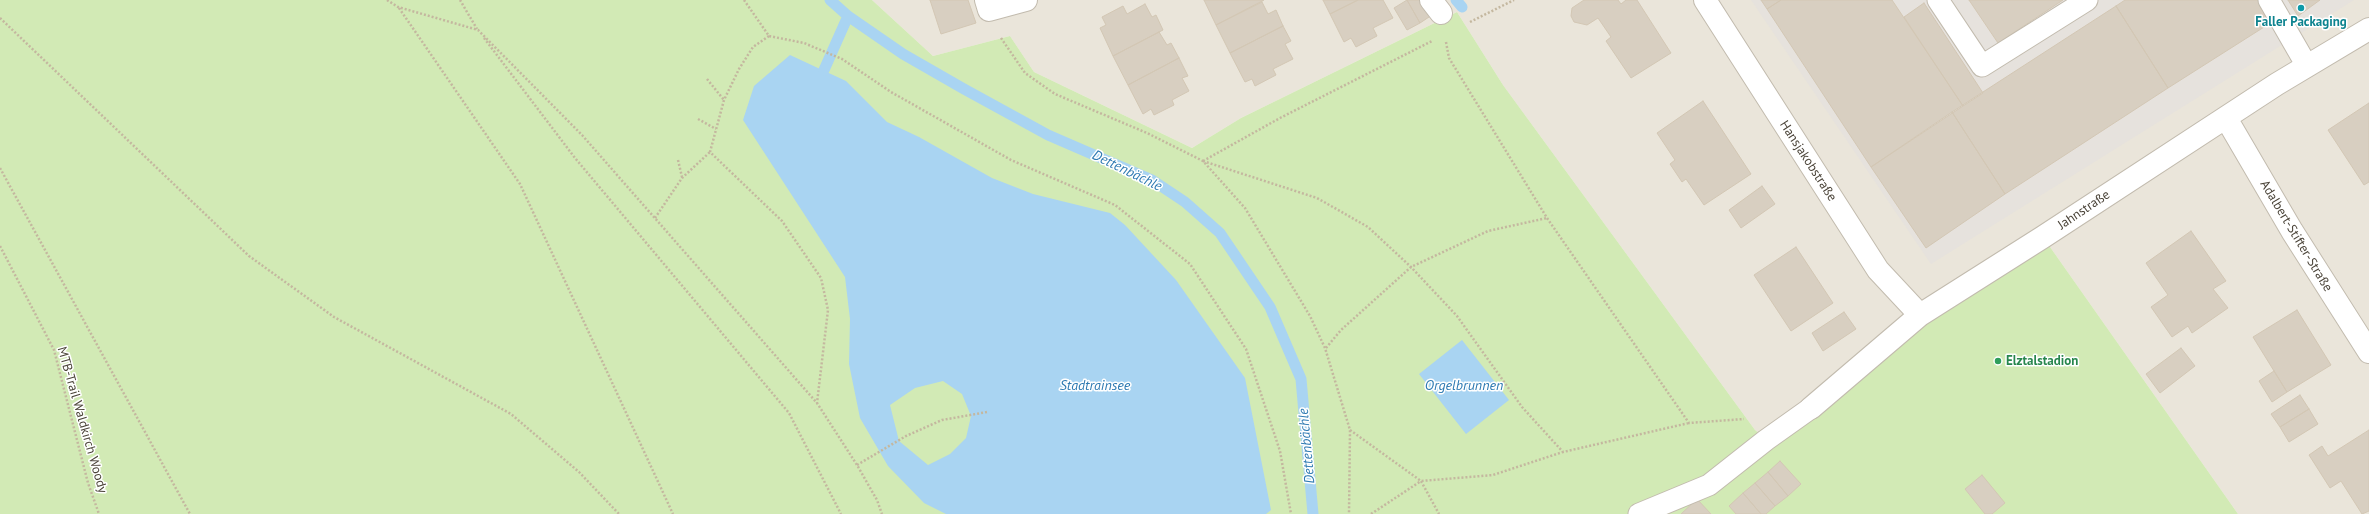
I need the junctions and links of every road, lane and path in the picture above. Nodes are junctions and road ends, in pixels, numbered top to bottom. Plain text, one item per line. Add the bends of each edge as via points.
1 (387, 0) edge
2 (460, 0) edge
3 (744, 0) edge
4 (1026, 0) edge
5 (1514, 0) edge
6 (1705, 0) edge
7 (1938, 0) edge
8 (2086, 0) edge
9 (2269, 0) edge
10 (988, 5) edge
11 (398, 7) junction
12 (0, 18) edge
13 (1465, 24) dead end
14 (2369, 29) edge
15 (478, 30) junction
16 (1445, 34) dead end
17 (769, 36) junction
18 (1438, 38) dead end
19 (2307, 66) junction
20 (707, 78) dead end
21 (724, 100) junction
22 (2226, 118) junction
23 (698, 119) dead end
24 (716, 129) junction
25 (710, 152) junction
26 (678, 160) dead end
27 (1202, 161) junction
28 (0, 168) edge
29 (682, 178) junction
30 (655, 218) junction
31 (1547, 218) junction
32 (0, 246) edge
33 (1411, 267) junction
34 (1920, 315) junction
35 (1326, 348) junction
36 (2369, 352) edge
37 (817, 403) junction
38 (1811, 408) joint
39 (987, 412) dead end
40 (1746, 418) dead end
41 (1689, 423) junction
42 (1350, 430) junction
43 (1563, 452) junction
44 (857, 465) junction
45 (1421, 482) junction
46 (99, 514) edge
47 (190, 514) edge
48 (619, 514) edge
49 (672, 514) edge
50 (841, 514) edge
51 (882, 514) edge
52 (1291, 514) edge
53 (1350, 514) edge
54 (1371, 514) edge
55 (1439, 514) edge
56 (1639, 514) edge

1 - 11 path
2 - 15 path
3 - 17 path
4 - 10 street
5 - 13 path
6 - 34 street, Hansjakobstraße via 1878,270
7 - 8 lane via 1982,66
9 - 19 lane
10 - 27 path via 1000,38 1025,73 1055,94 1147,133
11 - 15 path
11 - 49 path via 520,184
12 - 48 path via 249,256 334,318 511,414 579,472
14 - 19 street, Jahnstraße
15 - 30 path via 582,135
15 - 50 path via 575,158 789,413
16 - 31 path via 1449,58
17 - 21 path via 753,47 738,68
17 - 52 path via 822,49 842,59 891,92 1011,160 1115,205 1190,264 1246,349 1280,451
18 - 27 path via 1280,118
19 - 22 street, Jahnstraße
20 - 21 path
21 - 24 path
22 - 34 street, Jahnstraße
22 - 36 street, Adalbert-Stifter-Straße via 2292,231
23 - 24 path
24 - 25 path
25 - 29 path
25 - 37 path via 782,221 821,278 828,310
26 - 29 path
27 - 33 path via 1317,198 1368,227
27 - 35 path via 1245,208 1310,316
28 - 47 path
29 - 30 path
30 - 37 path
31 - 33 path via 1488,231
31 - 41 path
32 - 46 path, MTB-Trail Waldkirch Woody via 54,350 88,483
33 - 35 path via 1341,330
33 - 43 path via 1457,316 1522,407
34 - 38 street, Jahnstraße
35 - 42 path
37 - 44 path
38 - 56 lane via 1709,485
39 - 44 path via 942,420 906,436
40 - 41 path
41 - 43 path
42 - 45 path
42 - 53 path
43 - 45 path via 1493,475
44 - 51 path
45 - 54 path
45 - 55 path

